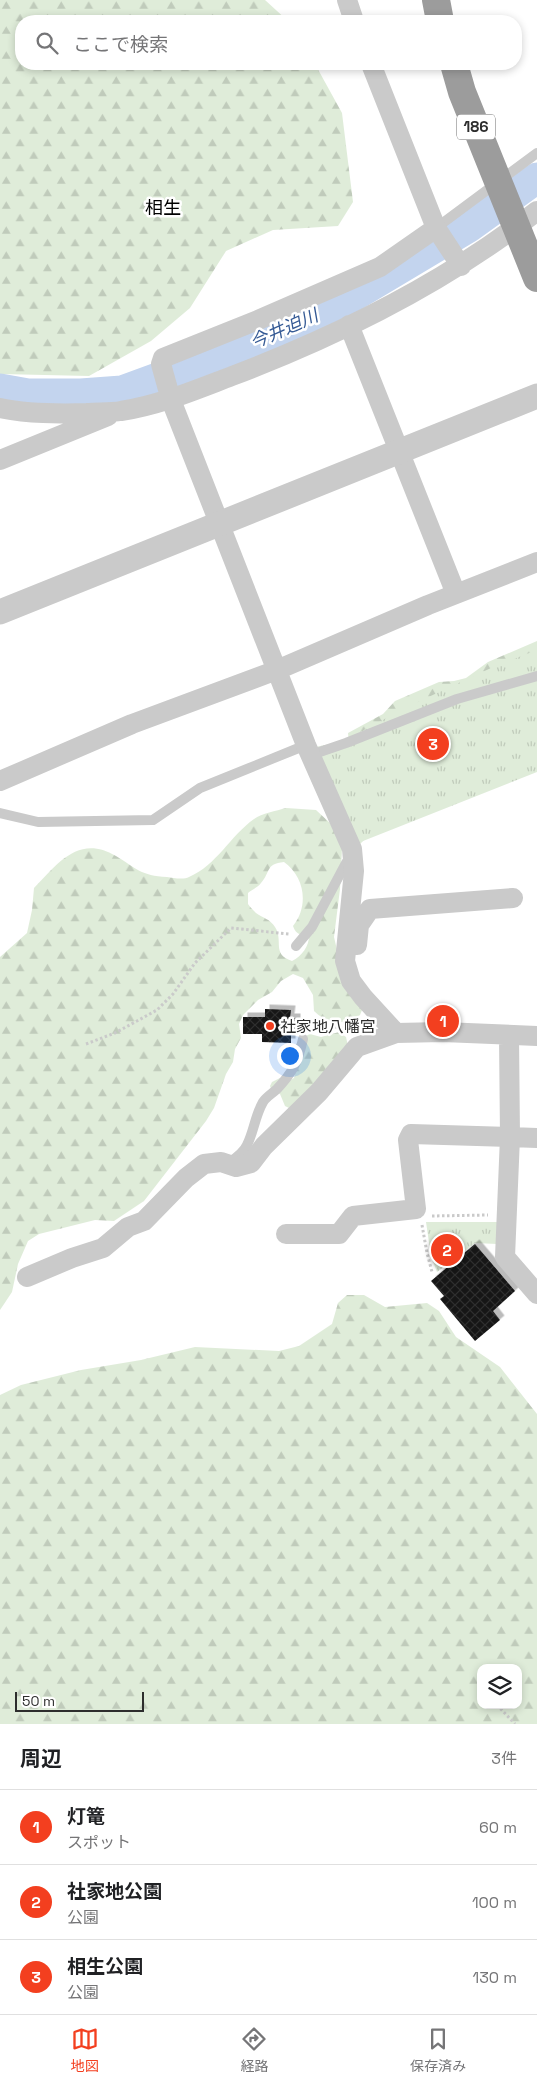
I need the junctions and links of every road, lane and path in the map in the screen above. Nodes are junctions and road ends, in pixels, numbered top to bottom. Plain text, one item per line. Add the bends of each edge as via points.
1 (346, 0) edge
2 (436, 0) edge
3 (352, 15) edge
4 (439, 15) edge
5 (373, 70) edge
6 (456, 70) edge
7 (537, 153) edge
8 (500, 186) junction
9 (522, 218) edge
10 (438, 230) junction
11 (458, 261) junction
12 (537, 278) edge
13 (349, 325) junction
14 (169, 394) junction
15 (537, 396) edge
16 (0, 408) edge
17 (119, 412) junction
18 (399, 453) junction
19 (0, 460) edge
20 (220, 524) junction
21 (537, 562) edge
22 (456, 594) junction
23 (0, 612) edge
24 (276, 670) junction
25 (537, 676) edge
26 (309, 750) junction
27 (0, 781) edge
28 (0, 813) edge
29 (353, 859) junction
30 (513, 898) dead end
31 (296, 946) joint
32 (363, 997) junction
33 (396, 1033) junction
34 (509, 1035) junction
35 (537, 1036) edge
36 (304, 1039) dead end
37 (86, 1044) dead end
38 (510, 1137) junction
39 (537, 1138) edge
40 (227, 1164) junction
41 (418, 1213) junction
42 (506, 1214) junction
43 (286, 1234) dead end
44 (432, 1272) dead end
45 (27, 1278) dead end
46 (537, 1294) edge
47 (501, 1709) edge
48 (515, 1724) edge

1 - 3 street
2 - 4 highway
5 - 10 street
6 - 8 highway, 186
7 - 8 lane
8 - 9 highway, 186
8 - 10 lane
9 - 11 street
9 - 12 highway, 186
10 - 11 street
10 - 14 street via 380,267 163,358 161,364
11 - 13 street via 381,310
13 - 14 street via 273,359
13 - 18 street
14 - 17 street
14 - 20 street
15 - 18 street
16 - 17 street via 51,414
17 - 19 street
18 - 20 street
18 - 22 street
20 - 23 street
20 - 24 street
21 - 22 street
22 - 24 street
24 - 26 street
24 - 27 street via 132,724
25 - 26 lane via 457,699 346,744
26 - 28 lane via 200,788 153,820 38,822
26 - 29 street via 352,849
29 - 31 lane via 346,863 312,927
29 - 32 street via 345,961 351,981
30 - 32 street via 370,909 357,934 358,976
31 - 37 path via 293,935 231,928 195,963 157,1010 115,1033
32 - 33 street
33 - 34 street
33 - 40 street via 357,1048 251,1163 236,1167
34 - 35 street
34 - 38 street
36 - 40 lane via 292,1073 265,1099 247,1145
38 - 39 street
38 - 41 street via 411,1134 408,1140
38 - 42 street
40 - 45 street via 204,1164 144,1221 128,1227 103,1248
41 - 42 path
41 - 43 street via 352,1216 339,1234
41 - 44 path
42 - 46 street via 505,1257
47 - 48 path

